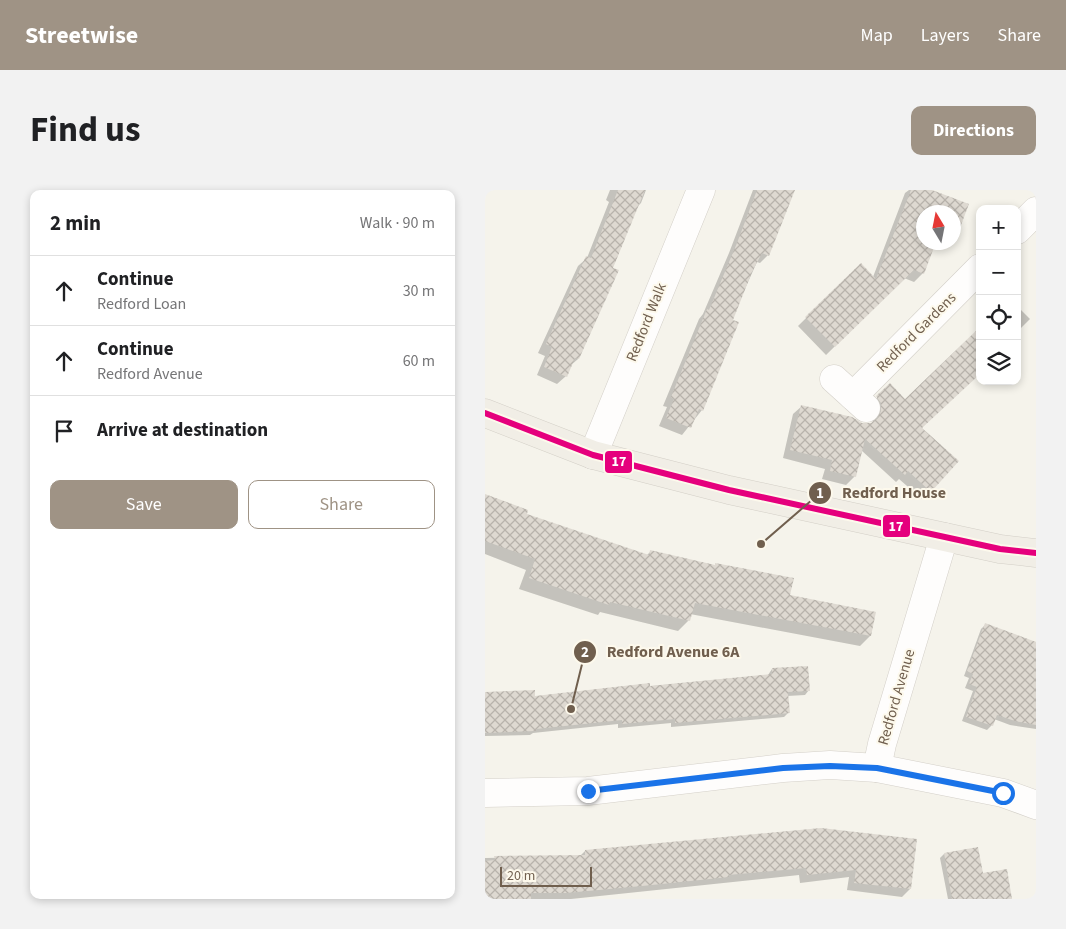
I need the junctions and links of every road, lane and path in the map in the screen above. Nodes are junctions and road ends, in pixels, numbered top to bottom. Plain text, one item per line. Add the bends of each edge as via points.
1 (701, 190) edge
2 (1036, 211) edge
3 (1021, 226) edge
4 (976, 272) edge
5 (851, 394) dead end
6 (485, 413) edge
7 (593, 454) junction
8 (944, 537) junction
9 (1036, 553) edge
10 (877, 768) junction
11 (485, 793) edge
12 (1036, 805) edge

1 - 7 street, Redford Walk
2 - 3 street
4 - 5 street, Redford Gardens
6 - 7 main road
7 - 8 main road via 729,490
8 - 9 main road
8 - 10 street, Redford Avenue
10 - 11 street via 783,768 588,791
10 - 12 street via 1003,793

